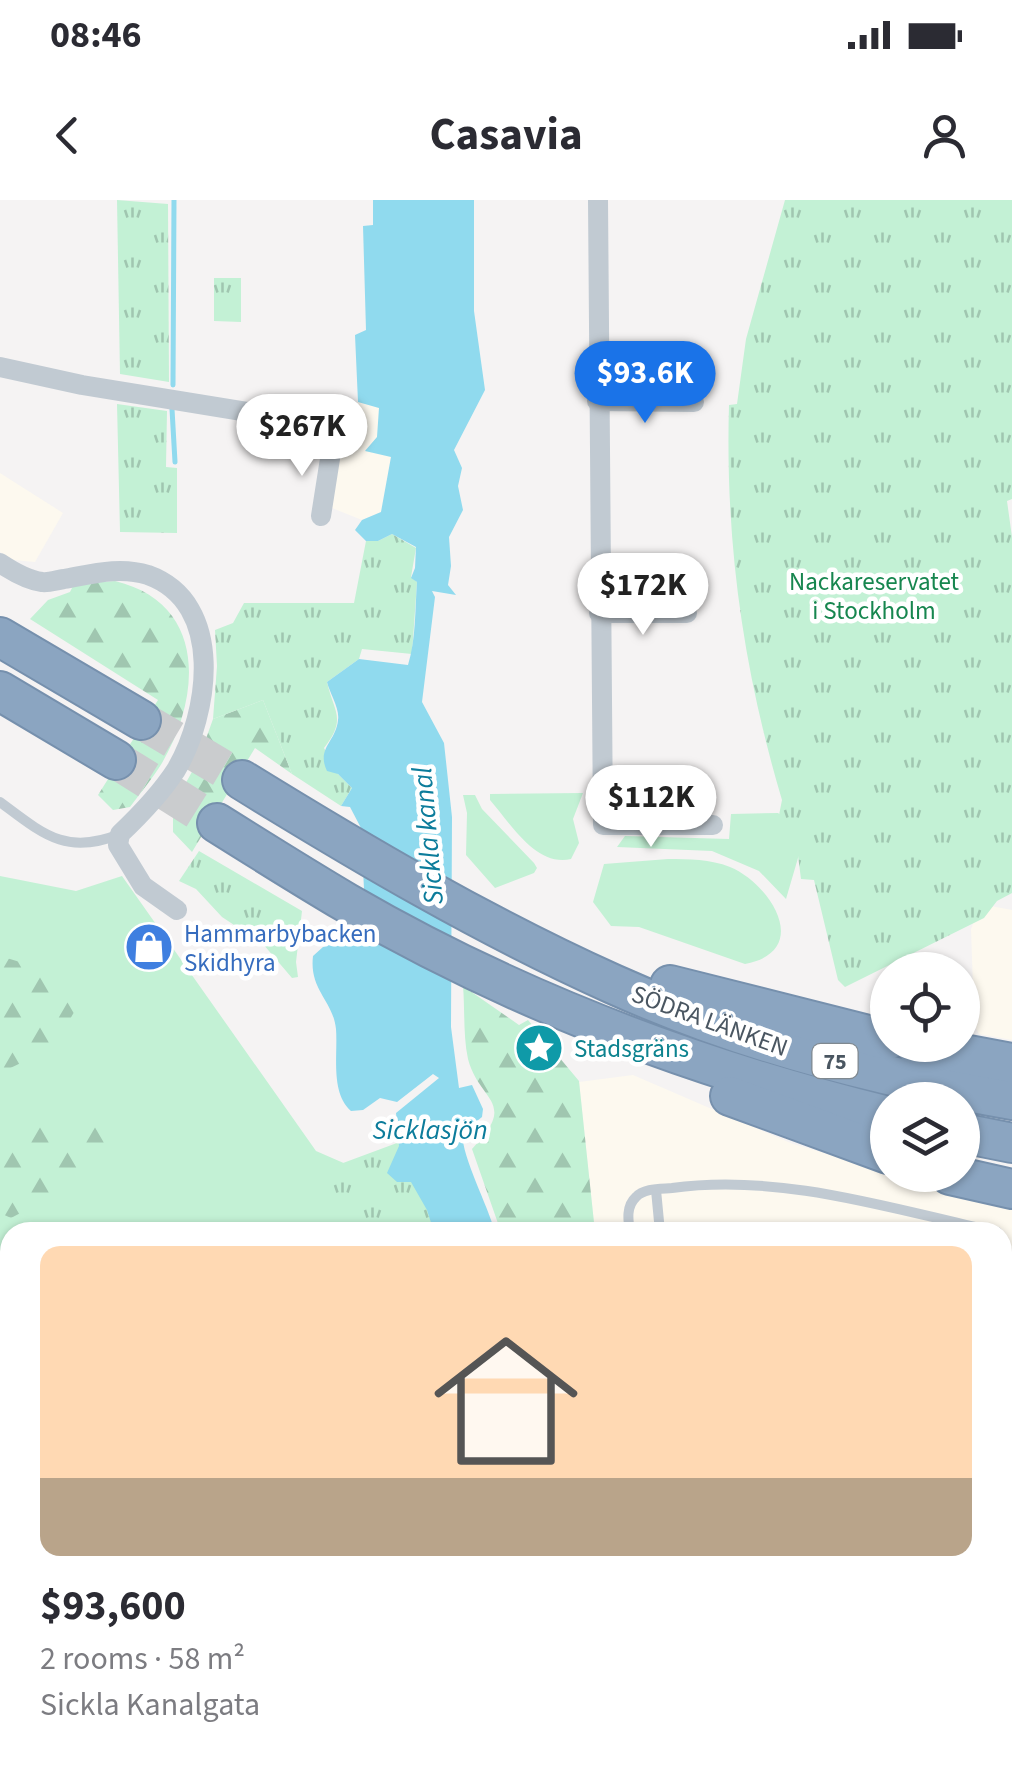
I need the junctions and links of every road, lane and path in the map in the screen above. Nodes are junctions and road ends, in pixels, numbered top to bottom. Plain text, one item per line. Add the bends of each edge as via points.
1 (598, 200) edge
2 (0, 367) edge
3 (597, 400) junction
4 (694, 402) dead end
5 (284, 418) tunnel mouth
6 (321, 424) dead end
7 (321, 516) dead end
8 (0, 563) edge
9 (687, 612) dead end
10 (599, 613) junction
11 (0, 634) edge
12 (0, 691) edge
13 (141, 720) tunnel mouth
14 (116, 760) tunnel mouth
15 (242, 780) tunnel mouth
16 (0, 802) edge
17 (217, 824) tunnel mouth
18 (713, 825) dead end
19 (120, 834) junction
20 (177, 910) dead end
21 (479, 918) junction
22 (532, 995) junction
23 (870, 1035) edge
24 (980, 1057) edge
25 (1012, 1063) edge
26 (1012, 1100) edge
27 (870, 1112) edge
28 (980, 1136) edge
29 (1012, 1142) edge
30 (870, 1147) edge
31 (980, 1182) edge
32 (1012, 1189) edge
33 (656, 1190) junction
34 (629, 1222) edge
35 (659, 1222) edge
36 (950, 1222) edge

1 - 3 street
2 - 5 street
3 - 4 street
3 - 10 street
6 - 7 street via 335,428
8 - 19 street via 43,583 119,570 145,574 170,585 200,633 203,684 191,738 174,772
9 - 10 street
10 - 18 street via 603,825
11 - 13 highway
12 - 14 highway
15 - 21 highway, 75
16 - 19 lane via 32,826 75,844
17 - 22 highway, SÖDRA LÄNKEN / 75 via 349,904
19 - 20 street via 123,858 143,886
21 - 23 highway via 632,974
21 - 26 highway, SÖDRA LÄNKEN / 75 via 614,985 795,1051
22 - 27 highway, SÖDRA LÄNKEN / 75 via 680,1056
22 - 30 highway via 717,1091
24 - 25 highway
28 - 29 highway
31 - 32 highway
33 - 34 lane via 632,1200
33 - 35 lane
33 - 36 lane via 746,1183

